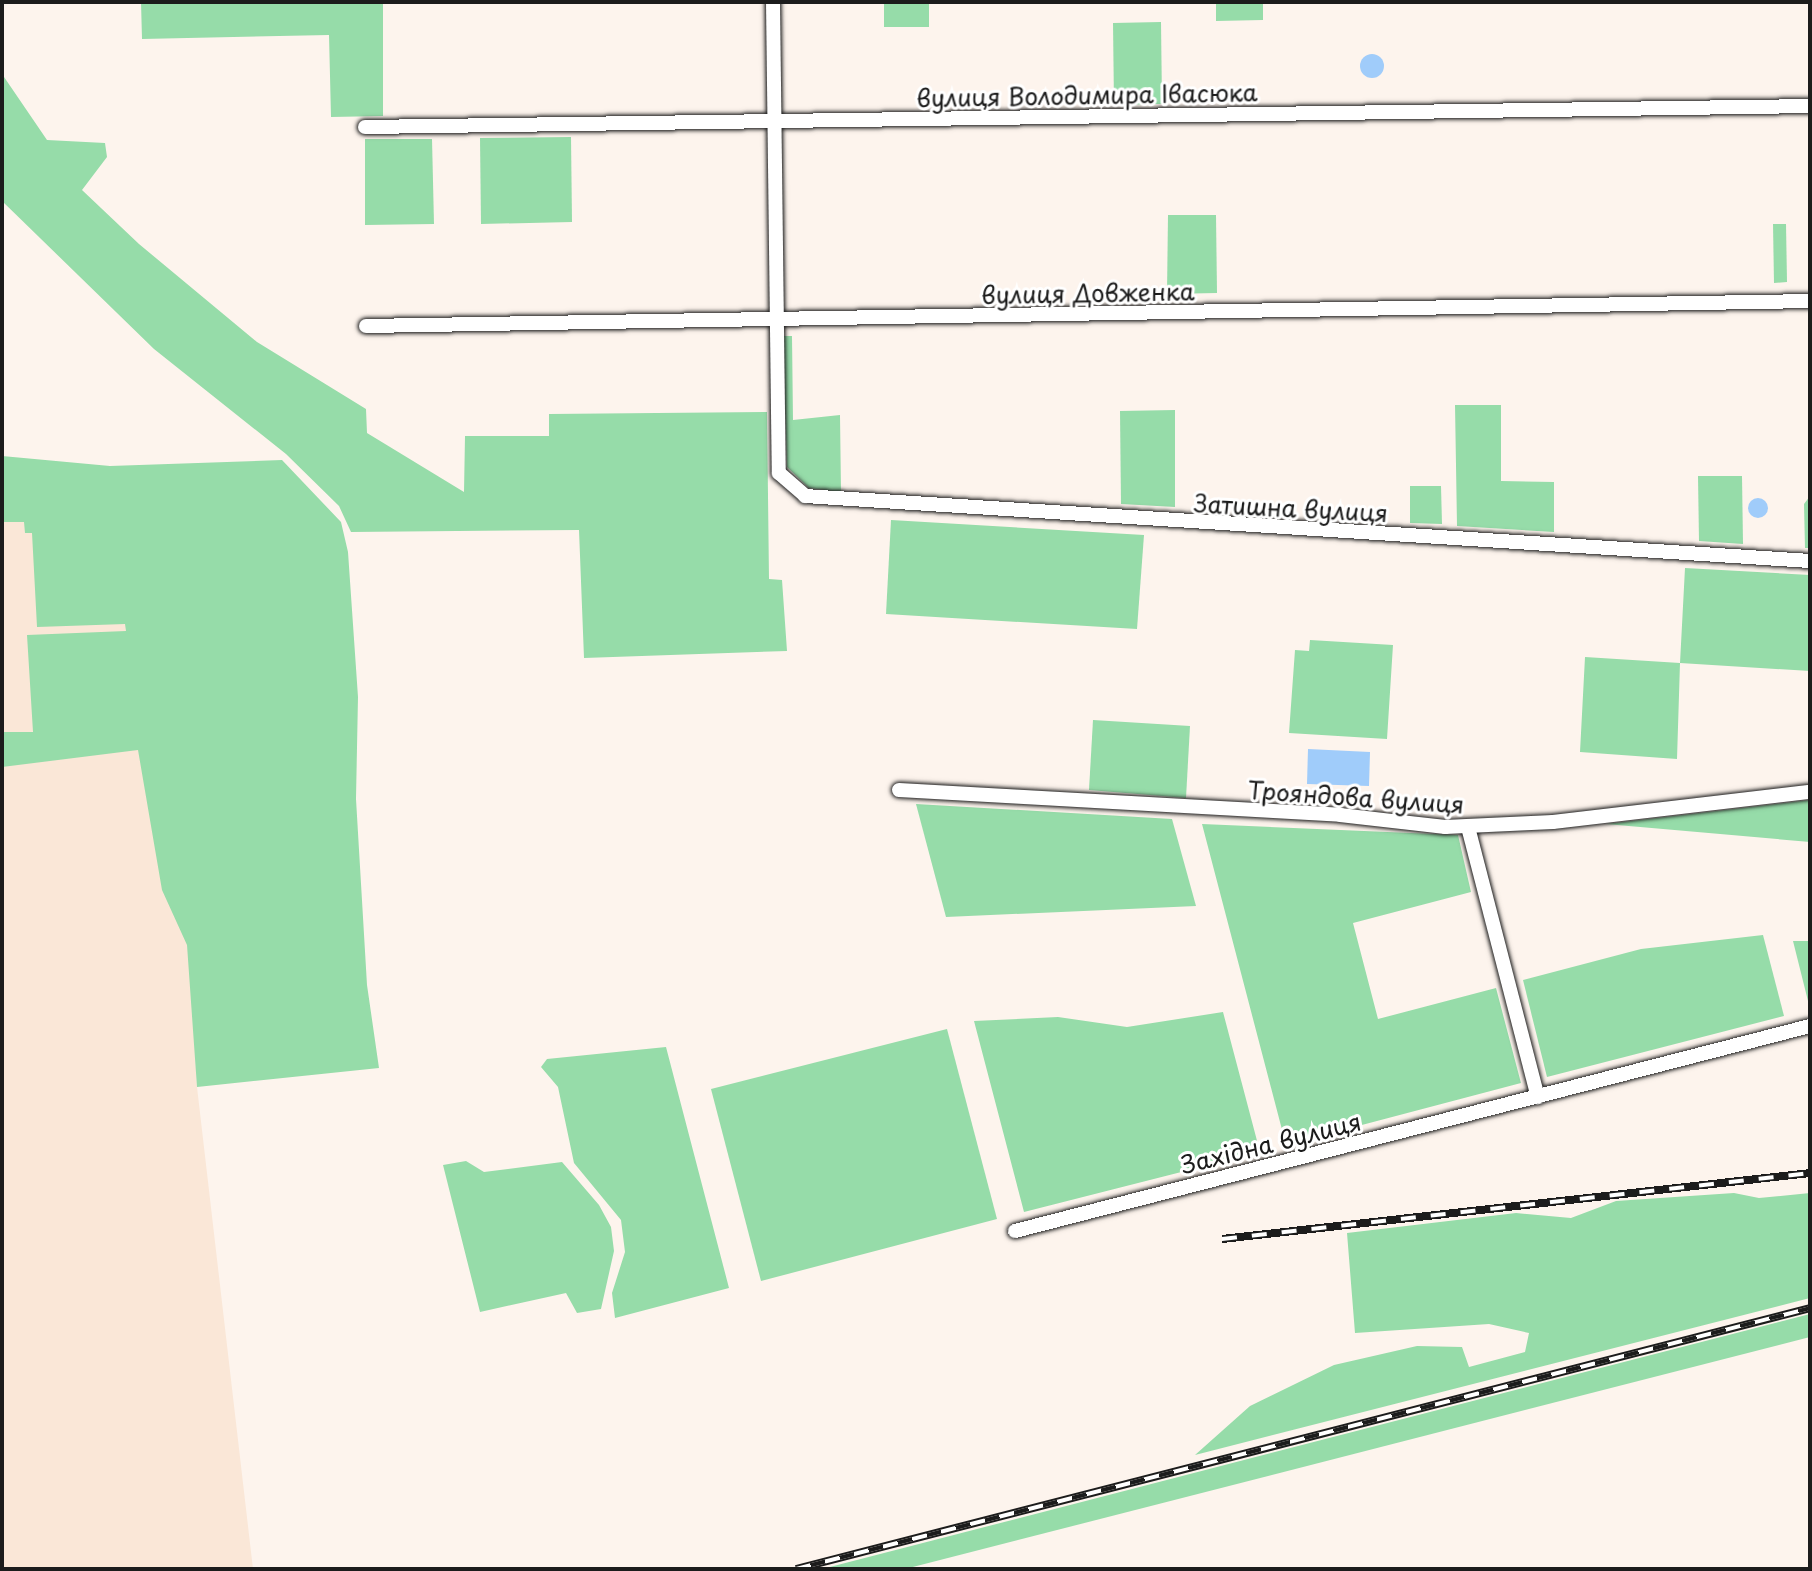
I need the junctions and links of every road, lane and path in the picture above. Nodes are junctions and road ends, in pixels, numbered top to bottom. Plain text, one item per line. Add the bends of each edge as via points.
1 (773, 2) edge
2 (1810, 106) edge
3 (775, 122) junction
4 (365, 127) dead end
5 (1810, 301) edge
6 (777, 320) junction
7 (366, 326) dead end
8 (1810, 561) edge
9 (899, 790) dead end
10 (1810, 792) edge
11 (1468, 827) junction
12 (1810, 1026) edge
13 (1538, 1097) junction
14 (1015, 1231) dead end

1 - 3 street
2 - 3 street, вулиця Володимира Івасюка
3 - 4 street, вулиця Володимира Івасюка
3 - 6 street
5 - 6 street, вулиця Довженка
6 - 7 street, вулиця Довженка
6 - 8 street, Затишна вулиця via 779,473 795,491 825,501
9 - 11 street, Трояндова вулиця
10 - 11 street, Трояндова вулиця
11 - 13 street
12 - 13 street, Західна вулиця
13 - 14 street, Західна вулиця

